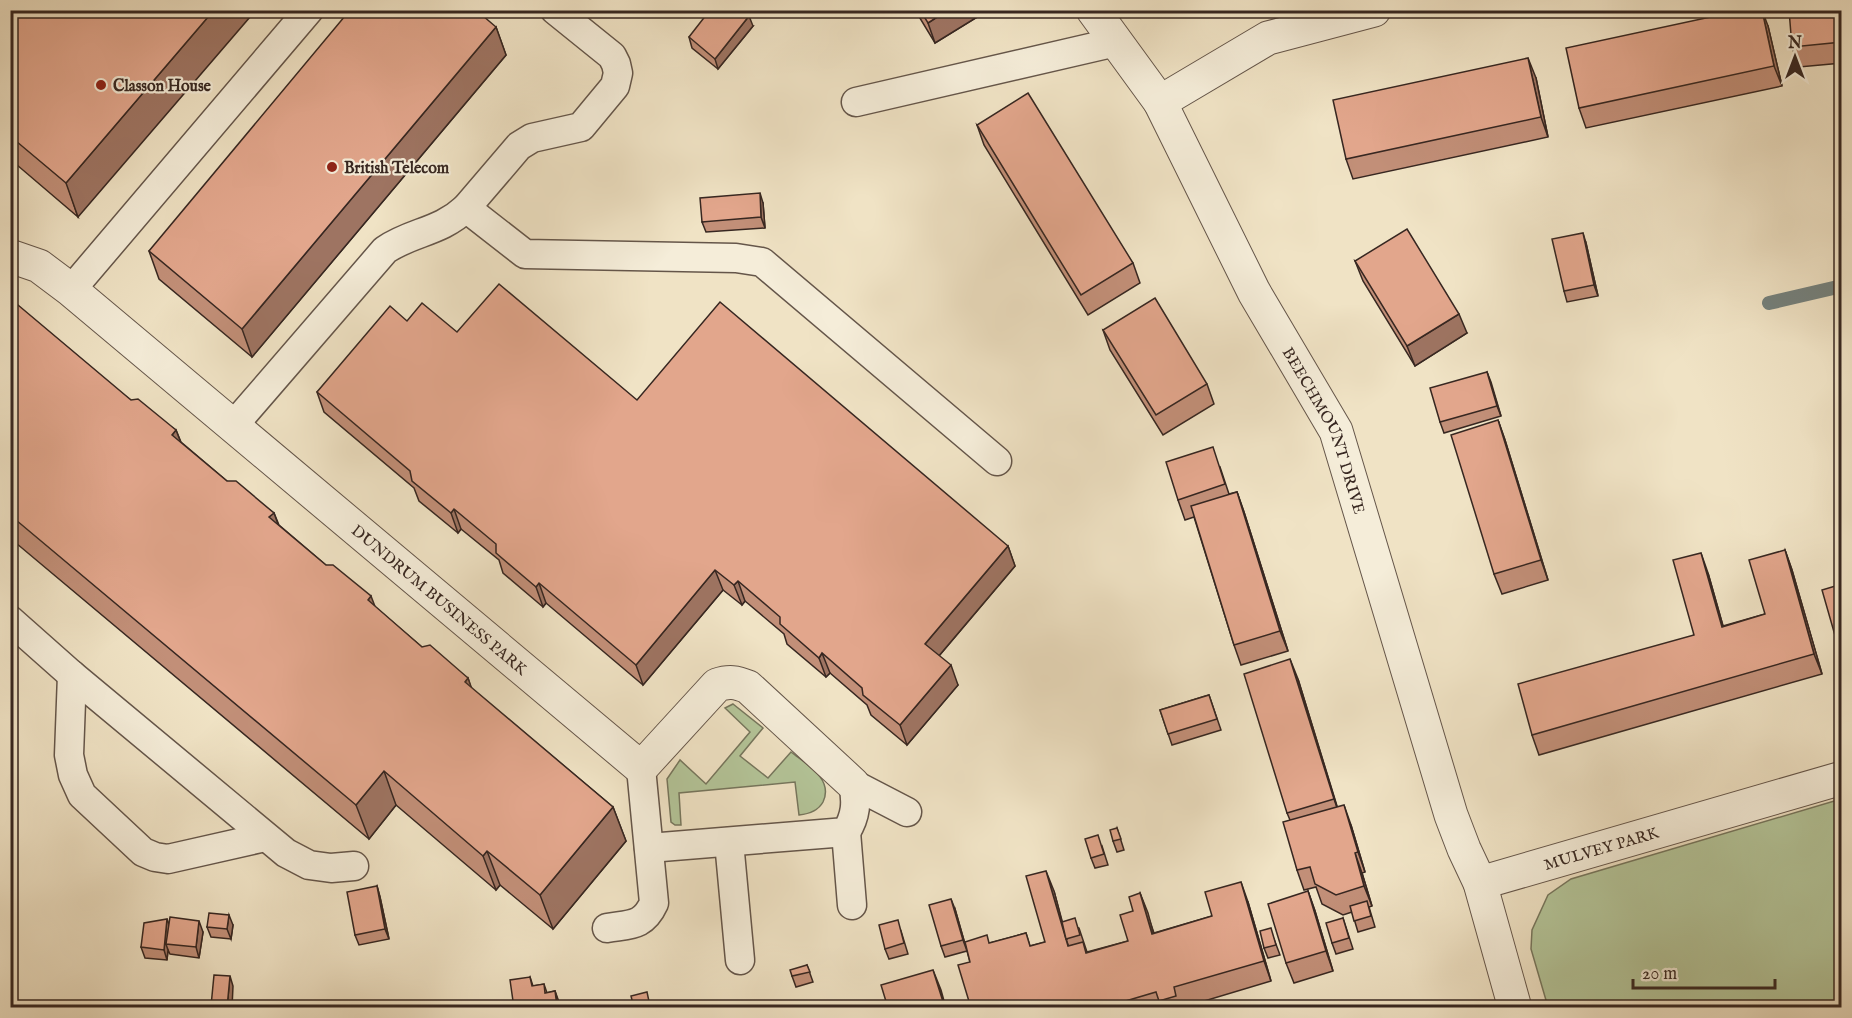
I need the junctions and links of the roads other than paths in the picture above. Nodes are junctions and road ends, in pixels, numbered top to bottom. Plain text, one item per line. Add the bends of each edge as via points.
1 (309, 10) edge
2 (555, 10) edge
3 (1093, 10) edge
4 (1374, 10) edge
5 (1116, 42) junction
6 (856, 102) dead end
7 (1160, 102) junction
8 (466, 208) junction
9 (10, 256) edge
10 (71, 290) junction
11 (233, 426) junction
12 (997, 461) dead end
13 (10, 620) edge
14 (72, 675) junction
15 (641, 768) junction
16 (1842, 778) edge
17 (853, 784) junction
18 (907, 812) dead end
19 (846, 832) junction
20 (265, 837) junction
21 (729, 842) junction
22 (650, 848) junction
23 (354, 866) dead end
24 (1480, 883) junction
25 (852, 905) dead end
26 (607, 928) dead end
27 (740, 960) dead end
28 (1510, 1006) edge

1 - 10 lane
2 - 8 lane via 612,56 618,73 615,86 581,128 532,138 519,146
3 - 5 street, BEECHMOUNT DRIVE
4 - 7 street via 1268,38
5 - 6 lane
5 - 7 street, BEECHMOUNT DRIVE
7 - 24 street, BEECHMOUNT DRIVE via 1254,292 1336,431 1451,815
8 - 11 lane via 442,226 398,241 385,250
8 - 12 lane via 525,254 736,258 762,262
9 - 10 street, DUNDRUM BUSINESS PARK via 39,266
10 - 11 street, DUNDRUM BUSINESS PARK
11 - 15 street, DUNDRUM BUSINESS PARK
13 - 14 lane
14 - 20 lane
14 - 20 lane via 69,755 73,775 82,795 143,852 168,859
15 - 17 street via 717,685 728,681 748,687
15 - 22 lane
16 - 24 street, MULVEY PARK
17 - 18 lane
17 - 19 lane via 856,808
19 - 21 lane
19 - 25 lane
20 - 23 lane via 286,854 309,865
21 - 22 lane
21 - 27 lane
22 - 26 lane via 654,903 648,915 639,923
24 - 28 street

